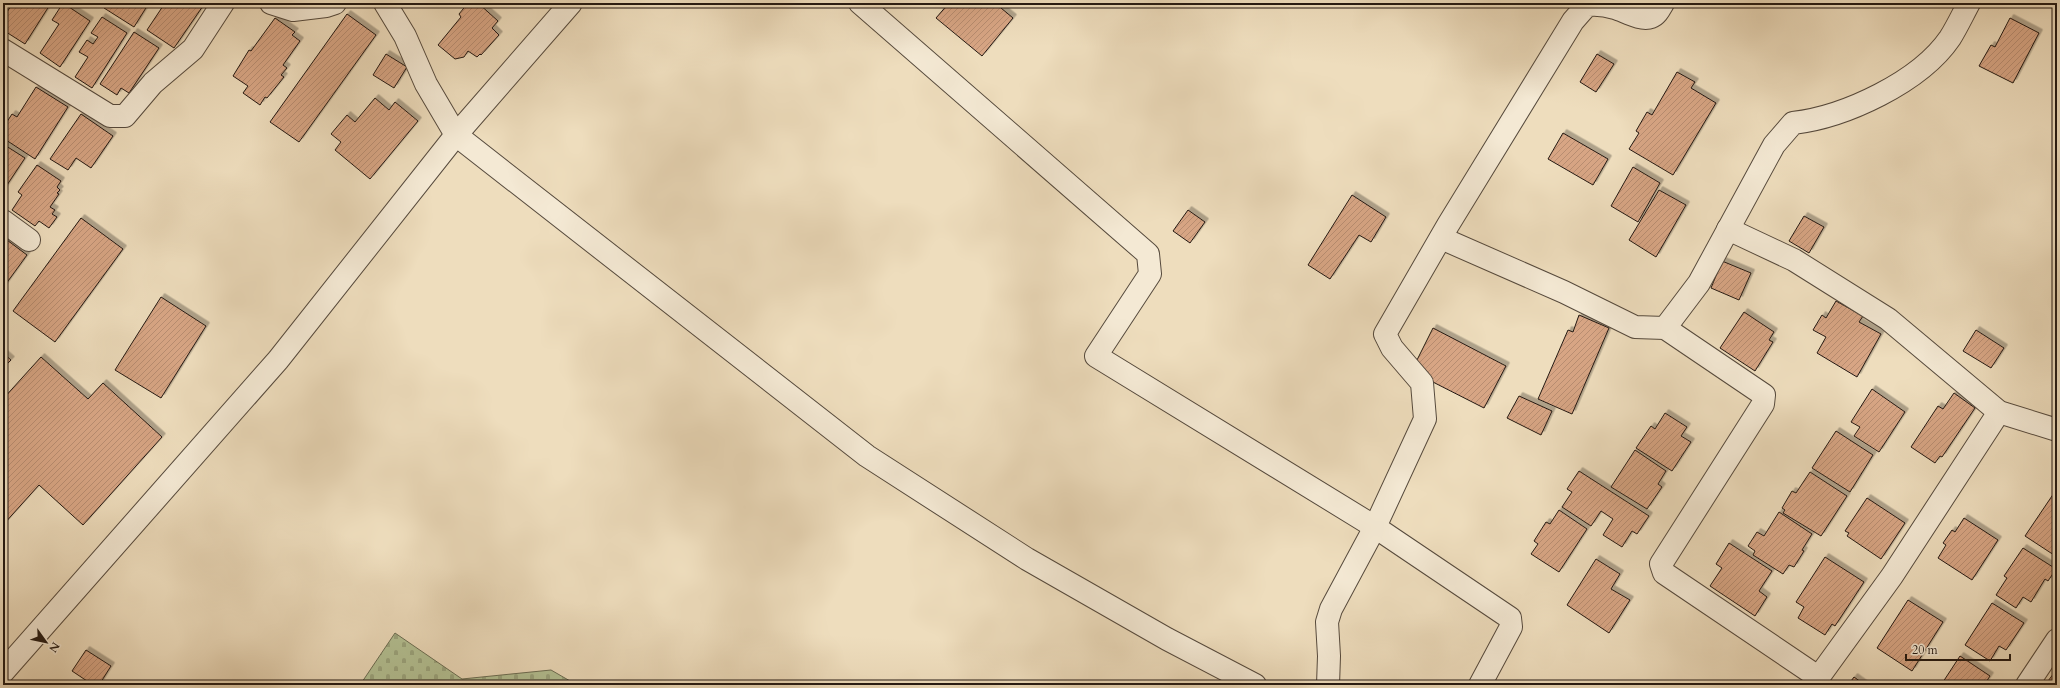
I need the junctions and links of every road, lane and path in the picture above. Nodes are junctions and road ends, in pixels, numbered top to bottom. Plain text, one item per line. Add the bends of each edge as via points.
1 (223, 3) edge
2 (271, 3) edge
3 (335, 3) edge
4 (384, 3) edge
5 (570, 3) edge
6 (860, 3) edge
7 (1664, 3) edge
8 (1969, 3) edge
9 (3, 50) edge
10 (456, 135) junction
11 (3, 221) edge
12 (1728, 230) junction
13 (1441, 238) junction
14 (29, 240) dead end
15 (1665, 328) junction
16 (1999, 412) junction
17 (2057, 430) edge
18 (1375, 527) junction
19 (2057, 640) edge
20 (3, 672) edge
21 (1815, 681) edge
22 (1255, 685) edge
23 (1328, 685) edge
24 (1480, 685) edge
25 (2027, 685) edge

1 - 9 street via 193,49 153,83 125,116 110,116
2 - 3 street via 293,10
4 - 10 street via 405,36 426,84
5 - 10 street
6 - 18 street via 1148,254 1150,274 1096,356
7 - 13 street via 1656,15 1650,18 1642,18 1614,7 1587,5 1573,21
8 - 12 street via 1949,38 1922,67 1884,93 1812,121 1793,124 1774,145
10 - 20 street via 278,360
10 - 22 street via 867,456 1027,559 1167,639
11 - 14 street
12 - 15 street via 1699,283
12 - 16 street via 1794,260 1888,319
13 - 15 street via 1564,292 1635,327
13 - 18 street via 1385,334 1392,348 1422,383 1425,419
15 - 21 street via 1764,395 1764,404 1661,564 1664,573
16 - 17 street
16 - 21 street via 1892,576
18 - 23 street via 1331,609 1327,622
18 - 24 street via 1510,618 1511,627
19 - 25 street

